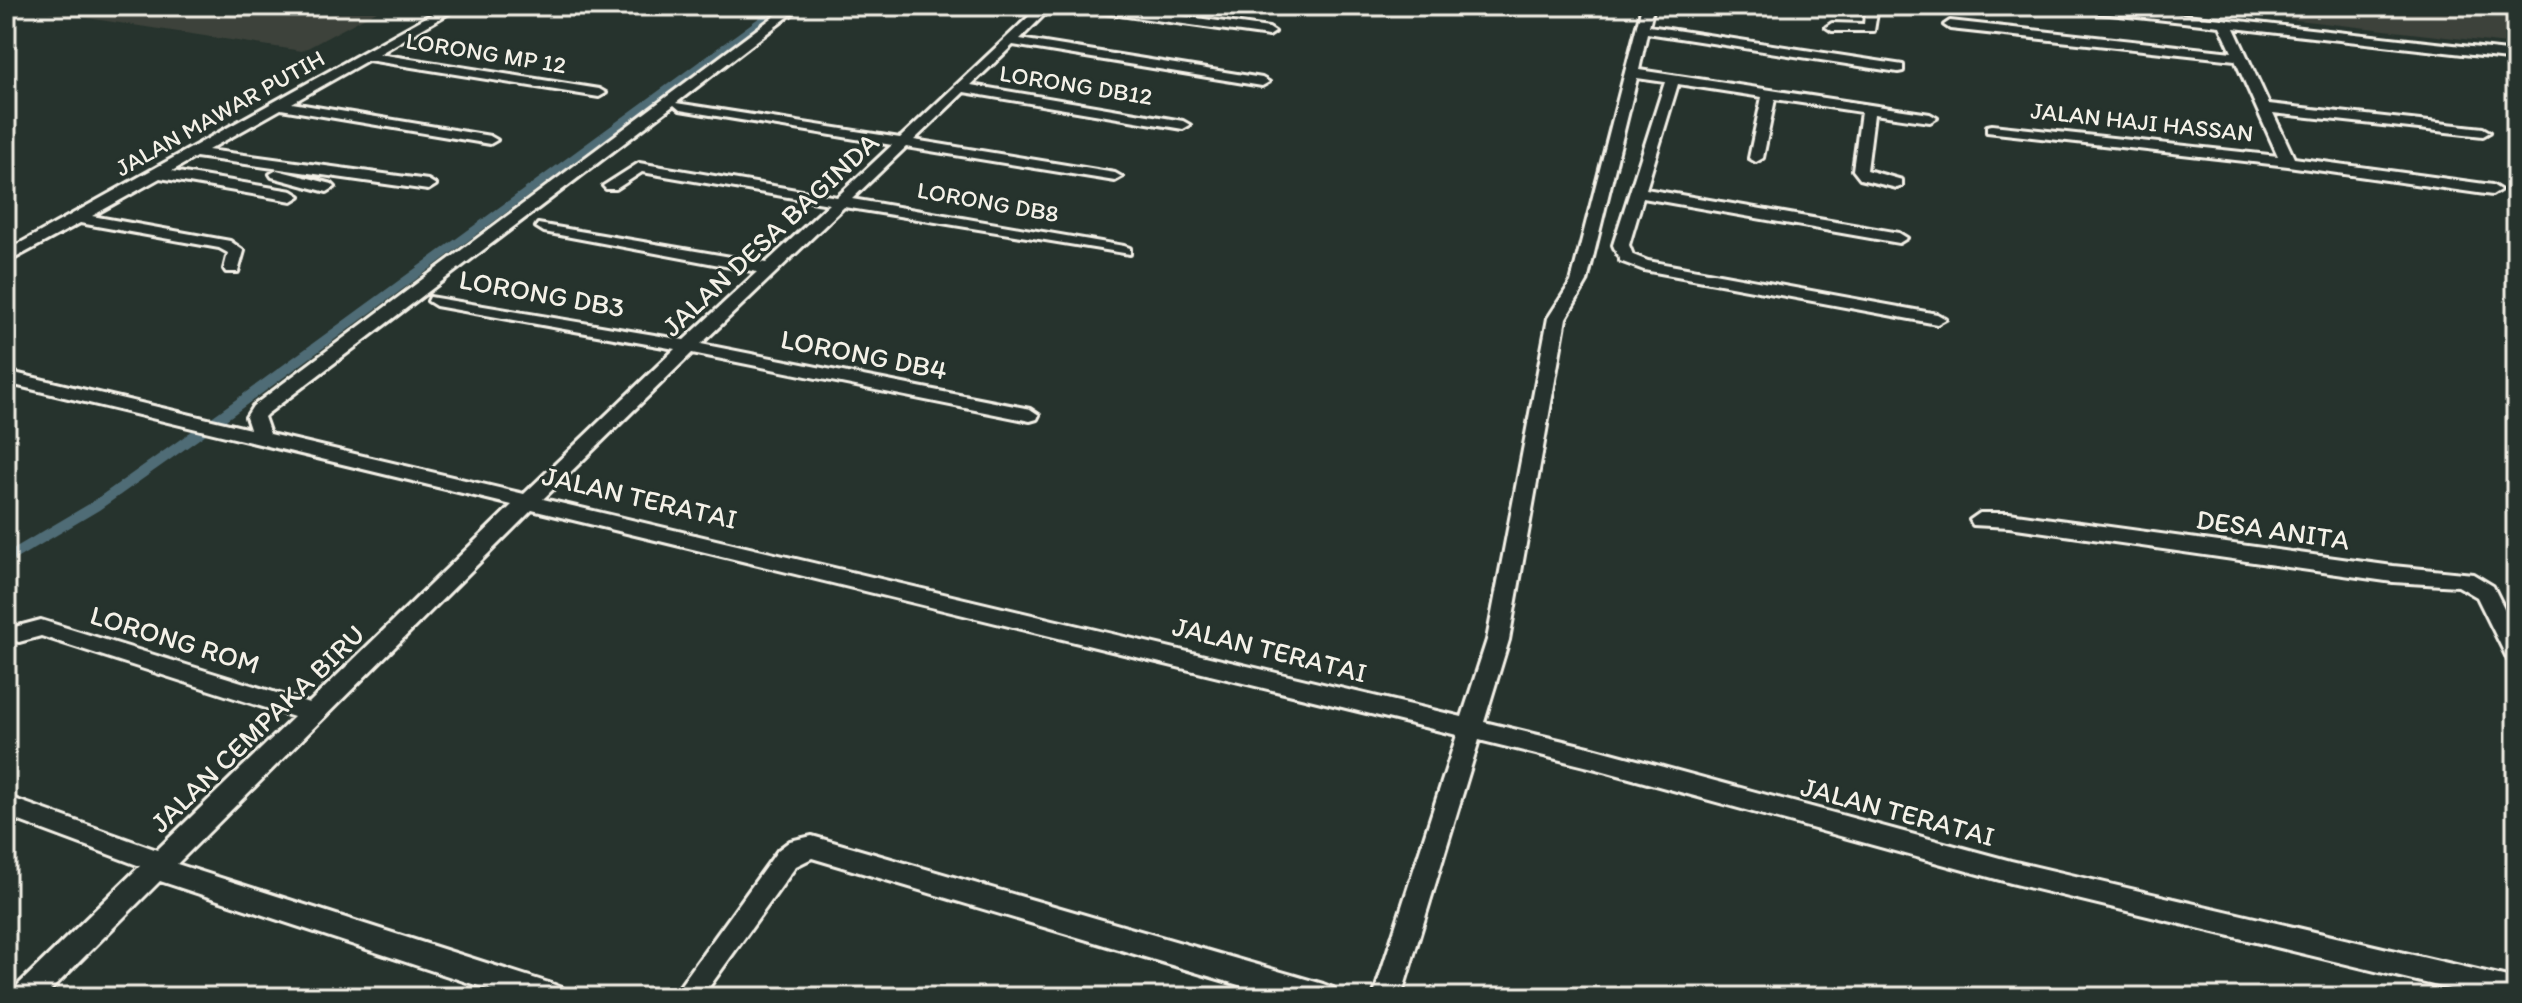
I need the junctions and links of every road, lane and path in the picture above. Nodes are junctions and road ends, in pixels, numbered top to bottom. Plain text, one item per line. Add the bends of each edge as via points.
1 (455, 6) edge
2 (796, 6) edge
3 (1047, 6) edge
4 (1084, 6) edge
5 (1648, 6) edge
6 (1872, 6) edge
7 (2073, 6) edge
8 (2126, 6) edge
9 (2216, 20) junction
10 (1950, 25) dead end
11 (1832, 27) dead end
12 (1643, 29) junction
13 (1269, 32) dead end
14 (1011, 41) junction
15 (2516, 53) edge
16 (367, 56) junction
17 (2241, 57) junction
18 (1898, 68) dead end
19 (1633, 73) junction
20 (1673, 79) junction
21 (1262, 82) dead end
22 (962, 88) junction
23 (599, 93) dead end
24 (1769, 94) junction
25 (280, 105) junction
26 (680, 106) dead end
27 (1868, 108) junction
28 (2265, 108) junction
29 (1930, 118) dead end
30 (1183, 125) dead end
31 (1992, 129) dead end
32 (2483, 132) dead end
33 (490, 140) dead end
34 (908, 141) junction
35 (195, 153) junction
36 (1756, 158) dead end
37 (264, 161) junction
38 (2288, 162) junction
39 (159, 173) junction
40 (1115, 177) dead end
41 (1897, 183) dead end
42 (428, 185) dead end
43 (611, 186) dead end
44 (327, 187) dead end
45 (2492, 190) dead end
46 (1637, 192) junction
47 (292, 196) dead end
48 (844, 200) junction
49 (78, 218) junction
50 (544, 227) dead end
51 (1899, 238) dead end
52 (1124, 251) dead end
53 (6, 258) edge
54 (232, 269) dead end
55 (770, 269) junction
56 (436, 301) dead end
57 (1937, 319) dead end
58 (687, 347) junction
59 (6, 377) edge
60 (1030, 415) dead end
61 (262, 438) junction
62 (530, 502) junction
63 (1980, 520) dead end
64 (19, 634) dead end
65 (2516, 654) edge
66 (314, 714) junction
67 (1471, 728) junction
68 (6, 806) edge
69 (160, 865) junction
70 (2516, 992) edge
71 (25, 997) edge
72 (552, 997) edge
73 (686, 997) edge
74 (1323, 997) edge
75 (1387, 997) edge

1 - 16 street, JALAN MAWAR PUTIH
2 - 61 street via 260,410 255,417
3 - 14 street, JALAN DESA BAGINDA
4 - 13 street
5 - 12 street
6 - 11 street via 1870,28
7 - 9 street
8 - 9 street
9 - 15 street
9 - 17 street, JALAN HAJI HASSAN
10 - 17 street
12 - 18 street
12 - 19 street
14 - 21 street
14 - 22 street, JALAN DESA BAGINDA
16 - 23 street, LORONG MP 12
16 - 25 street, JALAN MAWAR PUTIH
17 - 28 street, JALAN HAJI HASSAN
19 - 20 street
19 - 67 street via 1579,282 1557,318 1505,606
20 - 24 street
20 - 46 street
22 - 30 street, LORONG DB12
22 - 34 street, JALAN DESA BAGINDA
24 - 27 street
24 - 36 street
25 - 33 street
25 - 35 street, JALAN MAWAR PUTIH
26 - 34 street
27 - 29 street
27 - 41 street via 1860,170 1865,176
28 - 32 street
28 - 38 street, JALAN HAJI HASSAN
31 - 38 street, JALAN HAJI HASSAN
34 - 40 street
34 - 48 street, JALAN DESA BAGINDA
35 - 37 street
35 - 39 street, JALAN MAWAR PUTIH
37 - 42 street
37 - 44 street via 275,174
38 - 45 street, JALAN HAJI HASSAN
39 - 47 street
39 - 49 street, JALAN MAWAR PUTIH
43 - 48 street, LORONG DB8 via 639,167
46 - 51 street
46 - 57 street via 1621,245 1626,258
48 - 52 street, LORONG DB8
48 - 55 street, JALAN DESA BAGINDA
49 - 53 street, JALAN MAWAR PUTIH
49 - 54 street via 224,244 236,251
50 - 55 street
55 - 58 street, JALAN DESA BAGINDA
56 - 58 street, LORONG DB3
58 - 60 street, LORONG DB4
58 - 62 street, JALAN DESA BAGINDA
59 - 61 street, JALAN TERATAI
61 - 62 street, JALAN TERATAI
62 - 66 street, JALAN CEMPAKA BIRU
62 - 67 street, JALAN TERATAI
63 - 65 street, DESA ANITA via 2458,578 2485,592
64 - 66 street, LORONG ROM via 41,628
66 - 69 street, JALAN CEMPAKA BIRU
67 - 70 street, JALAN TERATAI via 2011,872
67 - 75 street
68 - 69 street via 143,854
69 - 71 street, JALAN CEMPAKA BIRU
69 - 72 street via 174,876
73 - 74 street via 787,858 812,847

